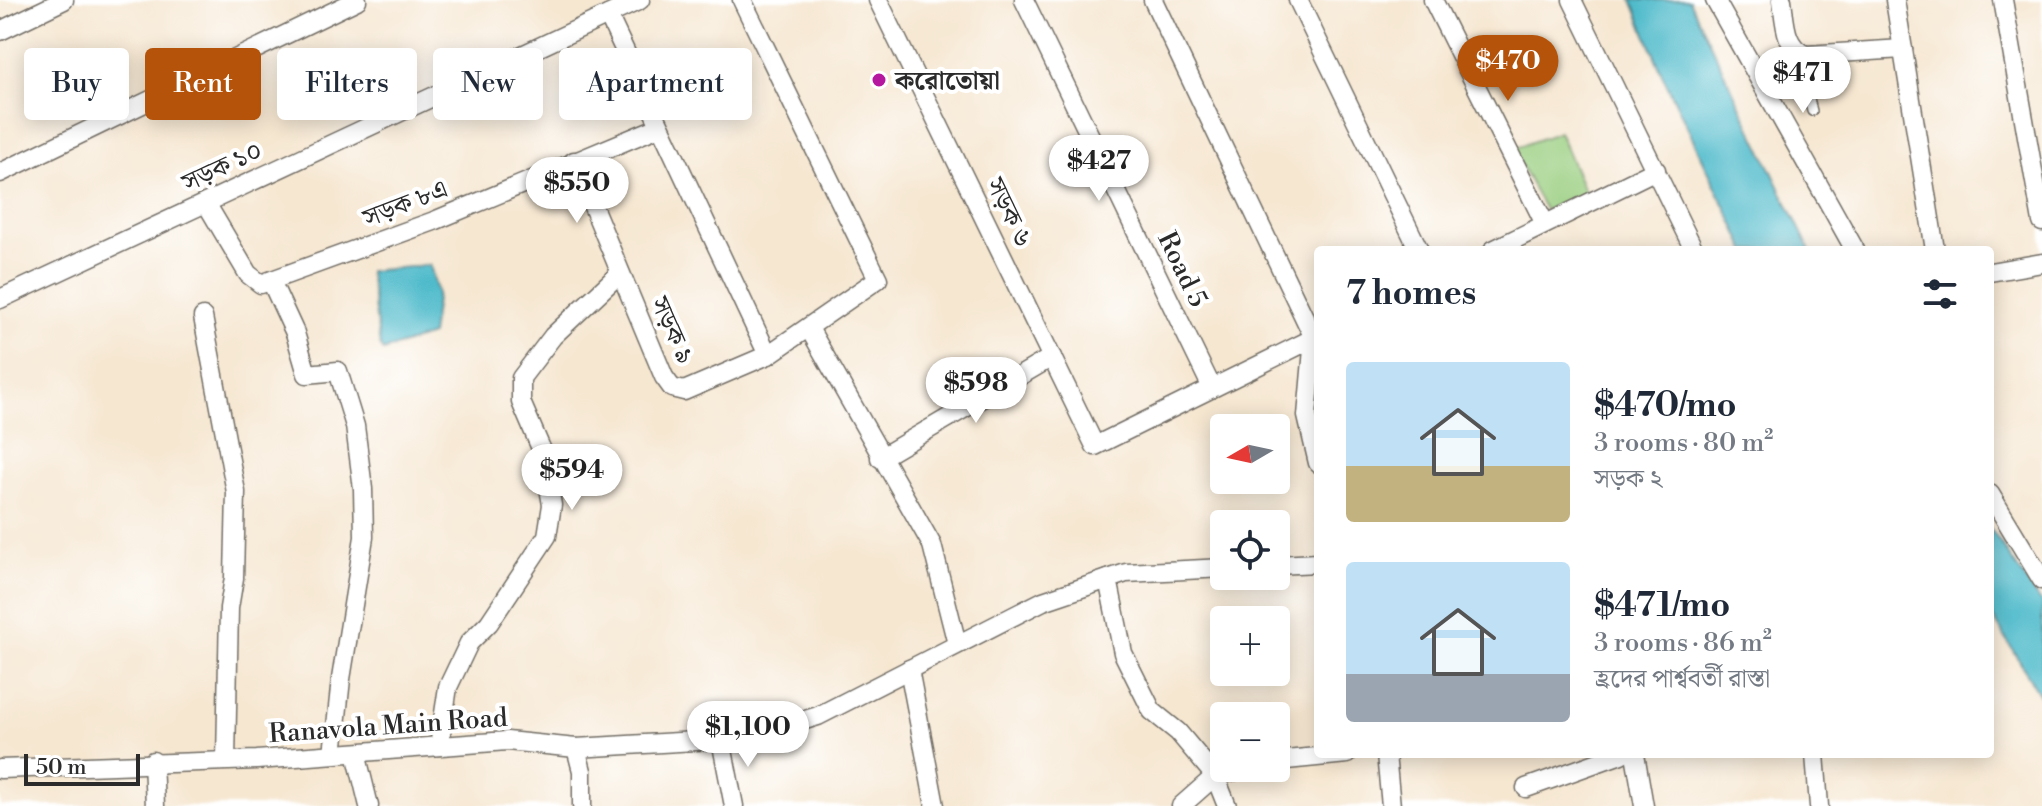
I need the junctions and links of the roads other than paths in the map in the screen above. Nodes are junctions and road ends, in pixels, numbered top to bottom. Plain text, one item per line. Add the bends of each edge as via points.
1 (64, 0) edge
2 (357, 0) edge
3 (640, 0) edge
4 (742, 0) edge
5 (878, 0) edge
6 (1024, 0) edge
7 (1153, 0) edge
8 (1298, 0) edge
9 (1433, 0) edge
10 (1572, 0) edge
11 (1715, 0) edge
12 (1782, 0) edge
13 (1895, 0) edge
14 (2003, 0) edge
15 (608, 15) junction
16 (0, 31) edge
17 (1903, 49) junction
18 (1802, 54) junction
19 (1812, 111) dead end
20 (659, 127) junction
21 (574, 161) junction
22 (1656, 170) junction
23 (0, 173) edge
24 (206, 203) junction
25 (2042, 222) edge
26 (1545, 224) junction
27 (1417, 246) edge
28 (1501, 246) edge
29 (1692, 246) edge
30 (1853, 246) edge
31 (1934, 246) edge
32 (2042, 263) edge
33 (1994, 271) edge
34 (620, 273) junction
35 (271, 281) junction
36 (0, 299) edge
37 (203, 317) dead end
38 (810, 330) junction
39 (1314, 333) edge
40 (1314, 338) edge
41 (768, 355) junction
42 (1052, 357) junction
43 (1212, 388) junction
44 (1314, 388) edge
45 (1313, 414) edge
46 (880, 458) junction
47 (1994, 501) edge
48 (1314, 563) edge
49 (1290, 564) edge
50 (1210, 569) edge
51 (1108, 579) junction
52 (2042, 580) edge
53 (957, 644) junction
54 (909, 669) junction
55 (721, 740) junction
56 (439, 746) junction
57 (576, 748) junction
58 (356, 753) junction
59 (333, 754) junction
60 (1314, 757) edge
61 (1386, 758) edge
62 (1610, 758) edge
63 (1636, 758) edge
64 (1815, 758) edge
65 (226, 760) junction
66 (1290, 760) edge
67 (153, 761) junction
68 (0, 769) edge
69 (1210, 770) edge
70 (1210, 780) edge
71 (1217, 782) edge
72 (1526, 788) dead end
73 (155, 806) edge
74 (369, 806) edge
75 (582, 806) edge
76 (734, 806) edge
77 (935, 806) edge
78 (1181, 806) edge
79 (1227, 806) edge
80 (1391, 806) edge
81 (1644, 806) edge
82 (1819, 806) edge

1 - 16 street
2 - 23 street
3 - 15 street, সড়ক ১০
4 - 38 street, সড়ক ৯ via 878,279
5 - 42 street, সড়ক ৬
6 - 43 street, Road 5
7 - 39 street
8 - 27 street
9 - 26 street
10 - 22 street
11 - 30 street
12 - 18 street via 1788,40
13 - 17 street
14 - 25 street
15 - 20 street
15 - 24 street, সড়ক ১০
17 - 18 street
17 - 31 street
18 - 19 lane
20 - 21 street, সড়ক ৮এ
20 - 41 street
21 - 34 street, সড়ক ৯
21 - 35 street, সড়ক ৮এ via 434,221
22 - 26 street
22 - 29 street
24 - 35 street via 253,281
24 - 36 street, সড়ক ১০
26 - 28 street
32 - 33 street
34 - 41 street, সড়ক ৯ via 672,388 684,391
34 - 56 street via 553,336 521,378 521,402 545,466 552,505 547,536 489,623 469,643 448,687
35 - 59 street via 307,374 338,371 355,426 364,537
37 - 65 street via 236,492
38 - 41 street, সড়ক ৯
38 - 46 street
40 - 43 street
42 - 43 street, সড়ক ৬ via 1095,446
42 - 46 street
44 - 45 street
46 - 53 street via 937,557
47 - 52 street
48 - 49 street
50 - 51 street, Ranavola Main Road via 1126,573
51 - 53 street, Ranavola Main Road via 1043,601
51 - 69 street via 1123,653 1152,711
53 - 54 street, Ranavola Main Road
54 - 55 street, Ranavola Main Road via 818,716 747,738
54 - 77 street
55 - 57 street, Ranavola Main Road
55 - 76 street
56 - 57 street, Ranavola Main Road via 507,741
56 - 58 street, Ranavola Main Road
57 - 75 street
58 - 59 street, Ranavola Main Road
58 - 74 street
59 - 65 street, Ranavola Main Road
60 - 66 street
61 - 80 street
62 - 72 street
63 - 81 street
64 - 82 street
65 - 67 street, Ranavola Main Road
67 - 68 street, Ranavola Main Road
67 - 73 street
70 - 78 street
71 - 79 street

